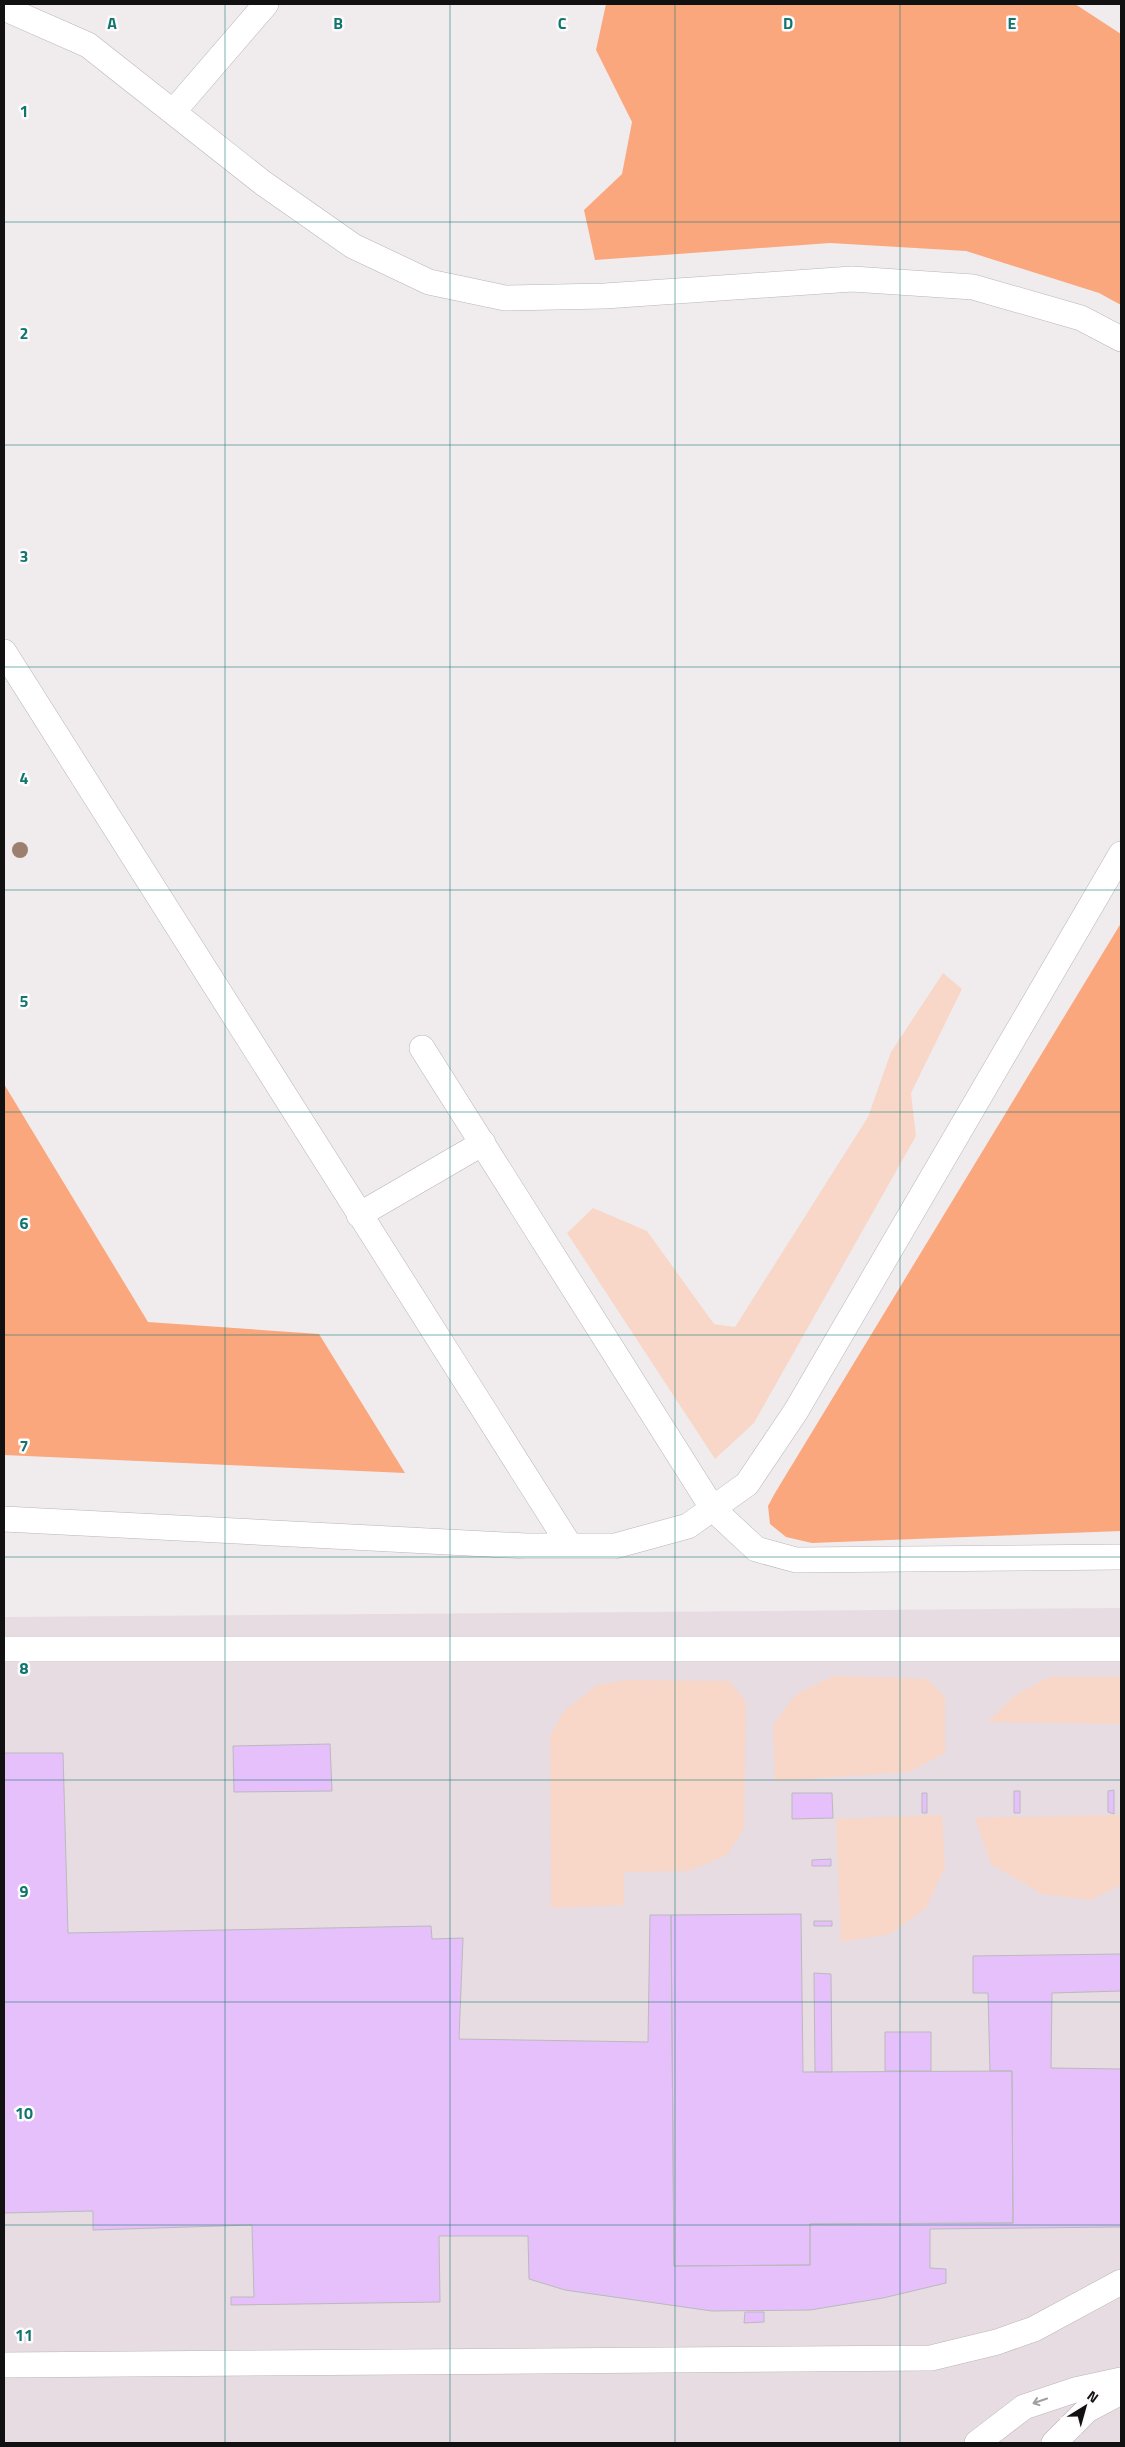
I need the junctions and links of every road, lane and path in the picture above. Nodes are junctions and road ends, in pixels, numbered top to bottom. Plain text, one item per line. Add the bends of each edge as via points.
1 (266, 4) edge
2 (4, 8) edge
3 (174, 112) junction
4 (1121, 339) edge
5 (4, 652) edge
6 (1121, 854) edge
7 (422, 1048) dead end
8 (483, 1143) junction
9 (359, 1215) junction
10 (713, 1508) junction
11 (4, 1519) edge
12 (570, 1546) junction
13 (1121, 1557) edge
14 (4, 1649) edge
15 (1121, 1649) edge
16 (1121, 2282) edge
17 (4, 2365) edge
18 (1121, 2380) edge
19 (1121, 2392) edge
20 (977, 2443) edge
21 (1054, 2443) edge

1 - 3 lane
2 - 3 lane via 88,45
3 - 4 lane via 263,183 353,246 429,282 505,298 605,296 852,279 973,286 1081,318
5 - 9 lane
6 - 10 lane via 796,1411 747,1484
7 - 8 lane
8 - 9 lane
8 - 10 lane
9 - 12 lane
10 - 12 lane via 688,1526 615,1546
10 - 13 lane via 756,1549 796,1560
11 - 12 lane
14 - 15 lane
16 - 17 lane via 1034,2329 931,2358
18 -> 20 lane via 1075,2390 1024,2407
19 - 21 lane via 1087,2410

